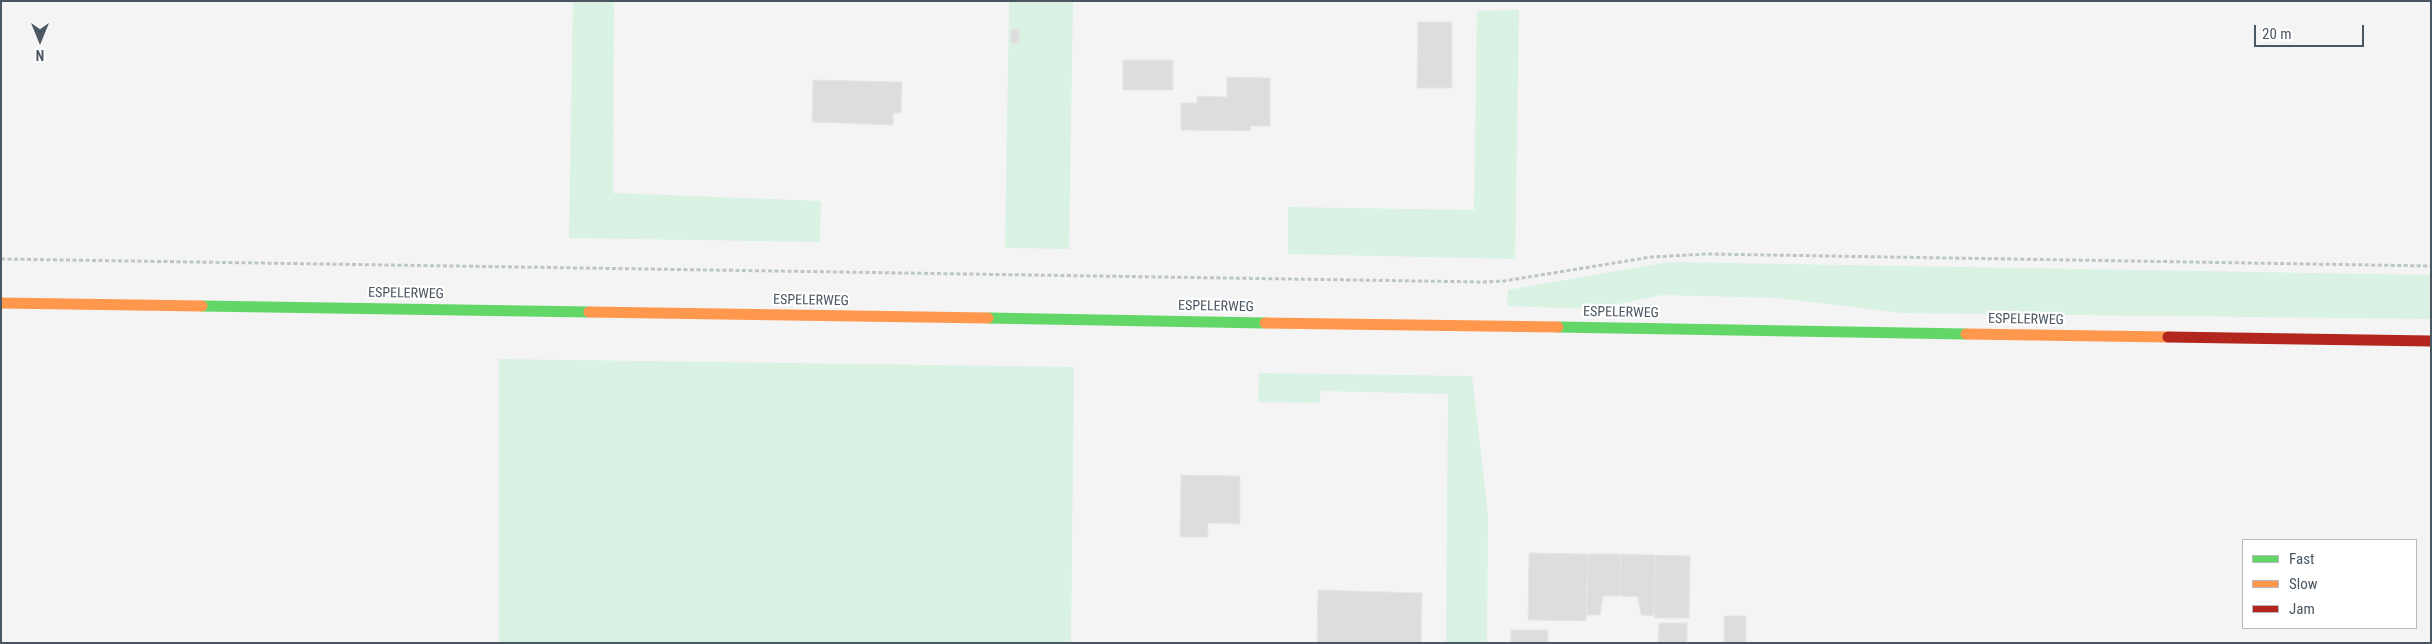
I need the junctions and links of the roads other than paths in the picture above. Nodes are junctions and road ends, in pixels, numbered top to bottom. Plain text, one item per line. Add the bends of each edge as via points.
1 (1, 303) edge
2 (2431, 341) edge

1 - 2 main road, ESPELERWEG

